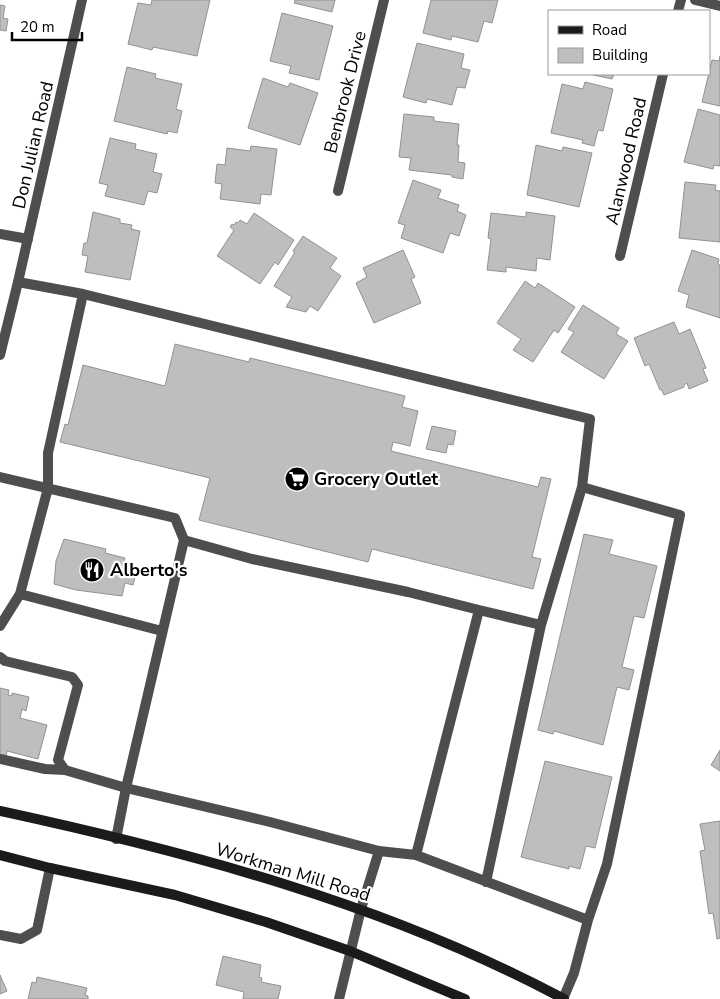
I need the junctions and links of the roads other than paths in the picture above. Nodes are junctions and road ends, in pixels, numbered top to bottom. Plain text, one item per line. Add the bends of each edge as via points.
1 (82, 0) edge
2 (384, 0) edge
3 (695, 0) edge
4 (720, 6) edge
5 (663, 75) edge
6 (338, 191) dead end
7 (0, 234) edge
8 (28, 239) junction
9 (620, 256) dead end
10 (18, 282) junction
11 (83, 294) junction
12 (0, 355) edge
13 (0, 477) edge
14 (582, 486) junction
15 (48, 488) junction
16 (184, 540) junction
17 (20, 594) junction
18 (479, 610) junction
19 (541, 625) junction
20 (0, 626) edge
21 (162, 631) junction
22 (0, 657) edge
23 (0, 759) edge
24 (65, 770) junction
25 (126, 788) junction
26 (0, 811) edge
27 (116, 839) junction
28 (379, 851) junction
29 (0, 855) edge
30 (416, 855) junction
31 (50, 868) junction
32 (486, 882) junction
33 (361, 909) junction
34 (588, 920) junction
35 (0, 935) edge
36 (350, 952) junction
37 (339, 999) edge
38 (465, 999) edge
39 (564, 999) edge

1 - 8 street, Don Julian Road
2 - 6 street, Benbrook Drive
3 - 4 street
5 - 9 street, Alanwood Road
7 - 8 street
8 - 10 street, Don Julian Road
10 - 11 street
10 - 12 street, Don Julian Road
11 - 14 street via 590,419
11 - 15 street via 48,453
13 - 15 street
14 - 19 street
14 - 34 street via 680,515 607,864
15 - 16 street via 175,518
15 - 17 street
16 - 18 street via 252,559
16 - 21 street
17 - 20 street
17 - 21 street
18 - 19 street
18 - 30 street
19 - 32 street
21 - 25 street
22 - 24 street via 5,661 72,676 78,685 58,760
23 - 24 street
24 - 25 street
25 - 27 street
25 - 28 street
26 - 27 main road, Workman Mill Road
27 - 33 main road, Workman Mill Road via 271,879
28 - 30 street
28 - 33 street
29 - 31 main road
30 - 32 street
31 - 35 street via 37,930 21,939
31 - 36 main road via 175,895 266,922
32 - 34 street
33 - 36 street
33 - 39 main road, Workman Mill Road via 478,956
34 - 39 street
36 - 37 street
36 - 38 main road

